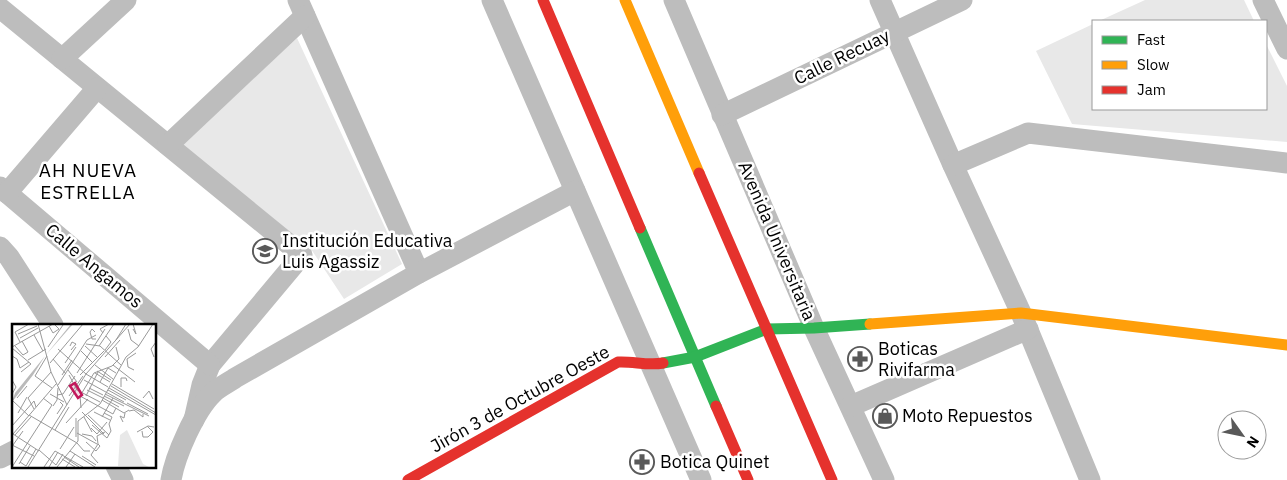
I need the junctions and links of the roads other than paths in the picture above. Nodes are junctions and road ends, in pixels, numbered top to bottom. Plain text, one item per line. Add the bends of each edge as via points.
1 (126, 0) edge
2 (492, 0) edge
3 (543, 0) edge
4 (625, 0) edge
5 (674, 0) edge
6 (880, 0) edge
7 (962, 0) edge
8 (1263, 0) edge
9 (0, 8) edge
10 (302, 8) edge
11 (894, 32) junction
12 (1287, 49) edge
13 (62, 59) junction
14 (97, 88) junction
15 (722, 115) junction
16 (168, 146) junction
17 (1287, 163) edge
18 (953, 165) junction
19 (4, 190) edge
20 (575, 191) junction
21 (3, 255) edge
22 (419, 273) junction
23 (1024, 321) junction
24 (52, 324) edge
25 (814, 328) junction
26 (767, 329) junction
27 (1287, 345) edge
28 (695, 357) junction
29 (652, 364) junction
30 (210, 365) junction
31 (851, 406) junction
32 (194, 420) junction
33 (12, 452) edge
34 (0, 458) edge
35 (117, 468) edge
36 (123, 480) edge
37 (171, 480) edge
38 (408, 480) edge
39 (701, 480) edge
40 (748, 480) edge
41 (832, 480) edge
42 (884, 480) edge
43 (1090, 480) edge

1 - 13 street
2 - 20 street
3 - 28 main road
4 - 26 main road
5 - 15 street, Avenida Universitaria
6 - 11 street
7 - 11 street, Calle Recuay
8 - 12 street
9 - 13 street
10 - 16 street
10 - 22 street
11 - 15 street, Calle Recuay
11 - 18 street
13 - 14 street
14 - 16 street
14 - 19 street
15 - 25 street, Avenida Universitaria
16 - 30 street via 302,255
17 - 18 street via 1028,133
18 - 23 street
19 - 30 street, Calle Angamos
20 - 22 street
20 - 29 street
21 - 24 street
22 - 32 street via 235,378 212,394
23 - 25 main road
23 - 27 main road
23 - 31 street
23 - 43 street
25 - 26 main road
25 - 31 street, Avenida Universitaria
26 - 28 main road, Jirón 3 de Octubre Oeste
26 - 41 main road
28 - 29 main road, Jirón 3 de Octubre Oeste
28 - 40 main road
29 - 38 main road, Jirón 3 de Octubre Oeste via 618,362
29 - 39 street
30 - 32 street
31 - 42 street, Avenida Universitaria
32 - 37 street
33 - 34 street
35 - 36 street

